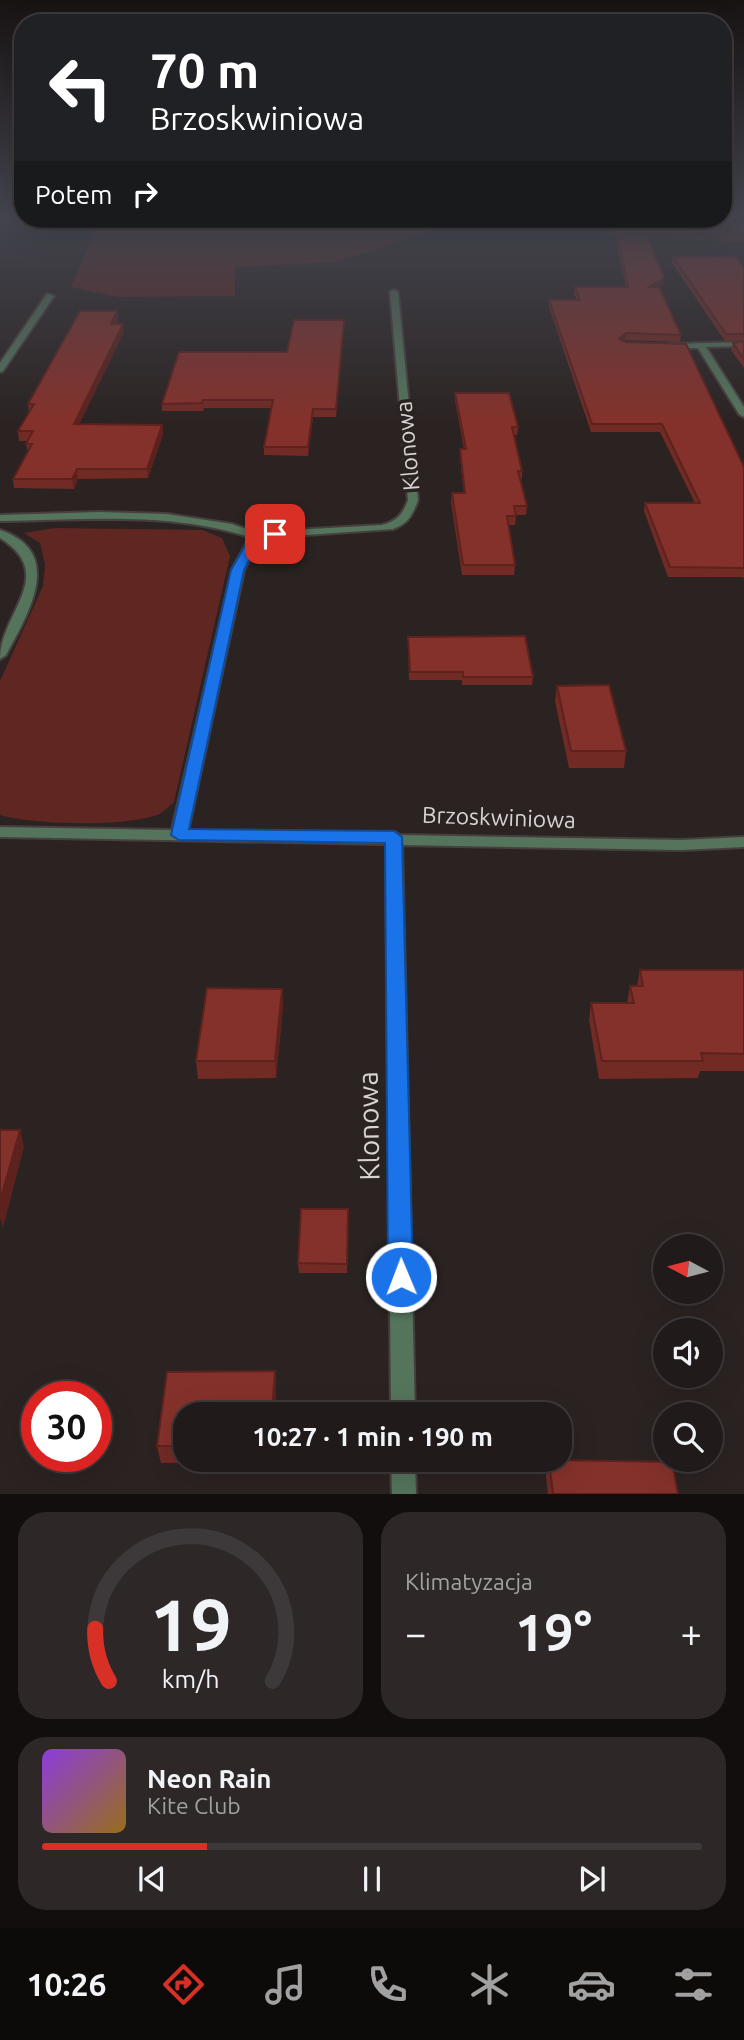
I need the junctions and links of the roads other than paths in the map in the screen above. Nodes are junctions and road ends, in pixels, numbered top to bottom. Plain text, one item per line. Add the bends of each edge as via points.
1 (394, 292) dead end
2 (50, 296) dead end
3 (744, 344) edge
4 (664, 346) edge
5 (702, 347) junction
6 (0, 369) edge
7 (744, 414) edge
8 (0, 519) edge
9 (0, 533) edge
10 (262, 538) junction
11 (0, 655) edge
12 (0, 832) edge
13 (179, 835) junction
14 (394, 837) junction
15 (744, 842) edge
16 (403, 1402) edge
17 (404, 1472) edge
18 (404, 1494) edge

1 - 10 street, Klonowa via 413,500 407,518 382,528 291,532
2 - 6 street
3 - 5 street
4 - 5 street
5 - 7 street
8 - 10 street via 164,517
9 - 11 street via 24,549 32,560 33,578
10 - 13 street via 250,546 238,570
12 - 13 street, Brzoskwiniowa
13 - 14 street, Brzoskwiniowa
14 - 15 street, Brzoskwiniowa via 681,845
14 - 16 street, Klonowa
17 - 18 street

